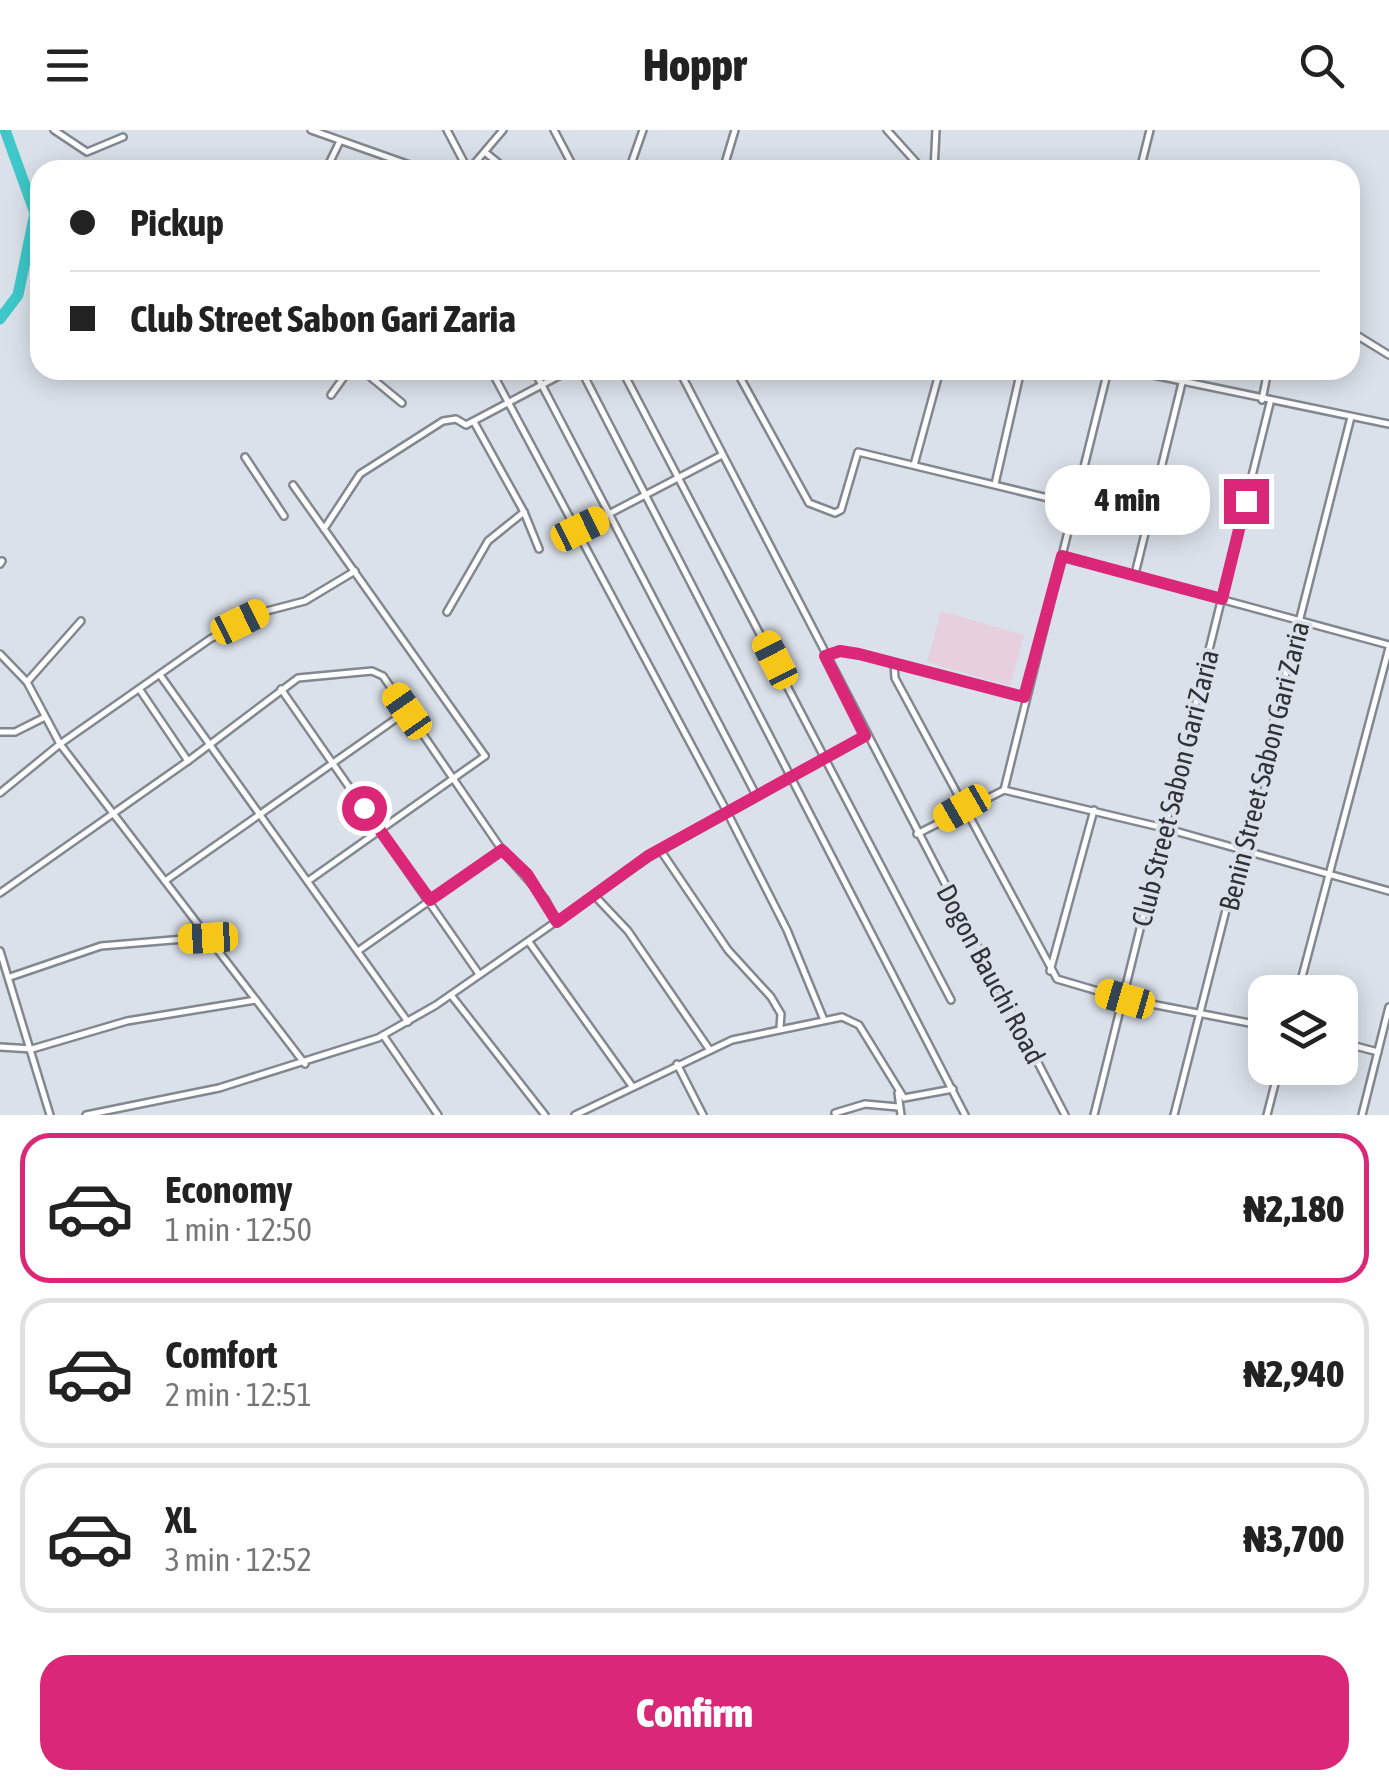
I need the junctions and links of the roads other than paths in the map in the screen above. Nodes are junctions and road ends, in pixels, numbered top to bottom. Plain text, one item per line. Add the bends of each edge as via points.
1 (54, 130) edge
2 (311, 130) edge
3 (446, 130) edge
4 (503, 130) edge
5 (563, 130) edge
6 (644, 130) edge
7 (735, 130) edge
8 (887, 130) edge
9 (936, 130) edge
10 (1150, 130) edge
11 (556, 134) edge
12 (123, 137) dead end
13 (340, 141) junction
14 (485, 152) junction
15 (332, 160) edge
16 (395, 160) edge
17 (462, 160) edge
18 (477, 160) edge
19 (494, 160) edge
20 (570, 160) edge
21 (633, 160) edge
22 (726, 160) edge
23 (914, 160) edge
24 (934, 160) edge
25 (1142, 160) edge
26 (1360, 337) edge
27 (1389, 355) edge
28 (341, 380) edge
29 (374, 380) edge
30 (496, 380) edge
31 (540, 380) edge
32 (550, 380) edge
33 (587, 380) edge
34 (627, 380) edge
35 (684, 380) edge
36 (742, 380) edge
37 (937, 380) edge
38 (1020, 380) edge
39 (1106, 380) edge
40 (1173, 380) edge
41 (1267, 380) edge
42 (1182, 382) junction
43 (542, 384) junction
44 (330, 395) dead end
45 (507, 400) junction
46 (1266, 401) junction
47 (402, 404) dead end
48 (1351, 416) junction
49 (473, 421) junction
50 (1389, 424) edge
51 (722, 454) junction
52 (245, 458) dead end
53 (914, 465) junction
54 (680, 477) junction
55 (292, 484) dead end
56 (994, 484) junction
57 (646, 495) junction
58 (1077, 505) junction
59 (524, 512) junction
60 (612, 512) junction
61 (284, 516) dead end
62 (324, 529) junction
63 (580, 529) junction
64 (540, 550) dead end
65 (1062, 556) junction
66 (355, 571) junction
67 (1135, 574) junction
68 (1222, 599) junction
69 (446, 612) dead end
70 (81, 620) dead end
71 (1300, 620) junction
72 (1389, 647) edge
73 (0, 654) edge
74 (825, 656) junction
75 (894, 664) junction
76 (160, 675) junction
77 (27, 682) junction
78 (139, 689) junction
79 (282, 689) junction
80 (1024, 697) junction
81 (407, 711) junction
82 (45, 717) junction
83 (0, 732) edge
84 (865, 736) junction
85 (60, 744) junction
86 (210, 745) junction
87 (826, 757) junction
88 (188, 762) junction
89 (333, 763) junction
90 (790, 776) junction
91 (454, 777) junction
92 (1004, 790) junction
93 (0, 793) edge
94 (756, 795) junction
95 (962, 808) junction
96 (726, 810) junction
97 (1094, 810) junction
98 (112, 812) junction
99 (261, 816) junction
100 (1164, 828) junction
101 (379, 830) junction
102 (917, 834) junction
103 (1240, 849) junction
104 (502, 850) junction
105 (660, 850) junction
106 (1328, 872) junction
107 (164, 881) junction
108 (308, 881) junction
109 (1389, 891) edge
110 (0, 893) edge
111 (594, 894) junction
112 (430, 900) junction
113 (557, 922) junction
114 (208, 938) junction
115 (529, 941) junction
116 (0, 951) edge
117 (358, 951) junction
118 (1050, 971) junction
119 (480, 975) junction
120 (1302, 975) edge
121 (10, 977) junction
122 (451, 995) junction
123 (1125, 999) junction
124 (256, 1000) junction
125 (951, 1000) dead end
126 (1389, 1007) edge
127 (1199, 1014) junction
128 (824, 1020) junction
129 (408, 1022) junction
130 (1248, 1023) edge
131 (780, 1027) junction
132 (382, 1035) junction
133 (1385, 1038) edge
134 (1358, 1047) edge
135 (0, 1048) edge
136 (709, 1048) junction
137 (32, 1050) junction
138 (1378, 1052) junction
139 (305, 1064) junction
140 (677, 1064) junction
141 (1275, 1085) edge
142 (632, 1086) junction
143 (953, 1089) junction
144 (898, 1092) junction
145 (898, 1106) junction
146 (835, 1113) edge
147 (50, 1115) edge
148 (86, 1115) edge
149 (438, 1115) edge
150 (545, 1115) edge
151 (575, 1115) edge
152 (703, 1115) edge
153 (900, 1115) edge
154 (965, 1115) edge
155 (1065, 1115) edge
156 (1094, 1115) edge
157 (1174, 1115) edge
158 (1267, 1115) edge
159 (1362, 1115) edge

1 - 12 street via 87,152
2 - 13 street
3 - 17 street
4 - 14 street
5 - 11 street
6 - 21 street
7 - 22 street
8 - 23 street
9 - 24 street
10 - 25 street
11 - 20 street
13 - 15 street
13 - 16 street
14 - 18 street
14 - 19 street
26 - 27 street
28 - 44 street
29 - 47 street
30 - 45 street
31 - 43 street
32 - 43 street
33 - 57 street
34 - 54 street
35 - 51 street, Dogon Bauchi Road
36 - 53 street via 812,506 841,510 858,452
37 - 53 street
38 - 56 street
39 - 58 street
40 - 42 street
41 - 46 street, Club Street Sabon Gari Zaria
42 - 46 street
42 - 67 street
43 - 45 street
43 - 60 street
45 - 49 street
45 - 63 street
46 - 48 street
46 - 68 street, Club Street Sabon Gari Zaria
48 - 50 street
48 - 71 street, Benin Street Sabon Gari Zaria
49 - 59 street
49 - 62 street via 444,421 370,466
51 - 54 street
51 - 74 street, Dogon Bauchi Road
52 - 61 street
53 - 56 street
54 - 57 street
54 - 87 street
55 - 62 street
56 - 58 street
57 - 60 street
57 - 90 street
58 - 65 street
59 - 64 street
59 - 69 street via 488,541
60 - 63 street
60 - 94 street
62 - 66 street
63 - 96 street
65 - 67 street
65 - 80 street
66 - 76 street via 305,601 240,622
66 - 91 street via 486,755
67 - 68 street
68 - 71 street
68 - 100 street, Club Street Sabon Gari Zaria
70 - 77 street
71 - 72 street
71 - 103 street, Benin Street Sabon Gari Zaria
72 - 106 street
73 - 77 street
74 - 75 street via 840,651
74 - 84 street, Dogon Bauchi Road
75 - 80 street
75 - 95 street via 894,678
76 - 78 street
76 - 86 street
77 - 82 street
78 - 85 street
78 - 88 street
79 - 81 street via 301,676 376,672
79 - 86 street
79 - 89 street
80 - 92 street
81 - 89 street
81 - 91 street
82 - 83 street
82 - 85 street
84 - 87 street
84 - 102 street, Dogon Bauchi Road
85 - 93 street
85 - 98 street
86 - 88 street
86 - 99 street
87 - 90 street
87 - 125 street
88 - 98 street
89 - 99 street
89 - 101 street
90 - 94 street
90 - 143 street
91 - 101 street
91 - 104 street
92 - 95 street
92 - 97 street
94 - 96 street
95 - 102 street
95 - 118 street
96 - 105 street
96 - 128 street
97 - 100 street
97 - 118 street
98 - 107 street
98 - 110 street
99 - 107 street
99 - 108 street
100 - 103 street
100 - 123 street, Club Street Sabon Gari Zaria
101 - 108 street
101 - 112 street
102 - 155 street, Dogon Bauchi Road
103 - 106 street
103 - 127 street, Benin Street Sabon Gari Zaria
104 - 112 street
104 - 113 street via 527,874
105 - 111 street
105 - 131 street via 728,950 771,997
106 - 109 street
106 - 120 street
107 - 114 street
108 - 117 street
111 - 113 street
111 - 136 street via 628,931
112 - 117 street
112 - 119 street
113 - 115 street
114 - 121 street via 101,946
114 - 124 street
115 - 119 street
115 - 142 street
116 - 121 street
117 - 129 street
118 - 123 street via 1056,979
119 - 122 street
121 - 137 street
122 - 129 street
122 - 150 street
123 - 127 street
123 - 156 street, Club Street Sabon Gari Zaria
124 - 137 street via 127,1021
124 - 139 street
126 - 133 street
127 - 130 street
127 - 157 street, Benin Street Sabon Gari Zaria
128 - 131 street
128 - 144 street via 842,1017 859,1025
129 - 132 street
131 - 136 street
132 - 139 street
132 - 149 street
133 - 138 street
134 - 138 street
135 - 137 street
136 - 140 street
137 - 147 street
138 - 159 street
139 - 148 street
140 - 142 street
140 - 152 street
141 - 158 street
142 - 151 street
143 - 144 street via 910,1099
143 - 154 street
144 - 145 street
145 - 146 street via 865,1104
145 - 153 street

